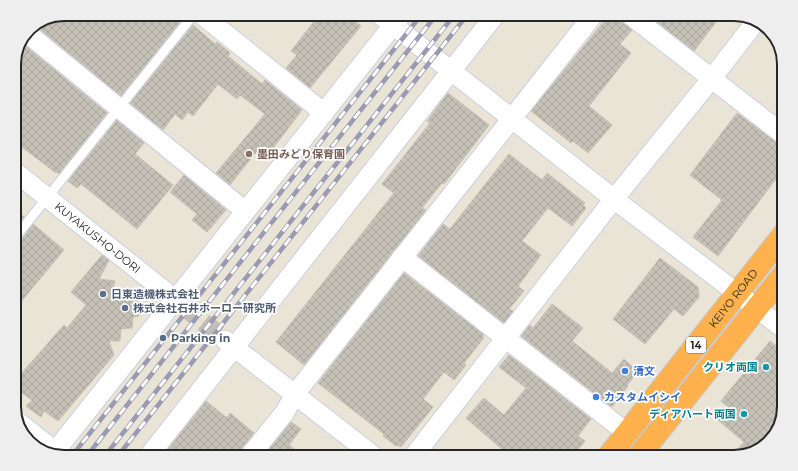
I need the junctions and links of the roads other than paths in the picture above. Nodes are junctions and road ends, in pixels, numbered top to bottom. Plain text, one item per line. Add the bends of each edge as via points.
1 (188, 21) edge
2 (210, 21) edge
3 (389, 21) edge
4 (394, 21) edge
5 (490, 21) edge
6 (589, 21) edge
7 (638, 21) edge
8 (753, 25) edge
9 (31, 37) edge
10 (451, 71) junction
11 (712, 78) junction
12 (119, 108) junction
13 (324, 113) junction
14 (512, 119) junction
15 (777, 129) edge
16 (21, 178) edge
17 (47, 198) junction
18 (614, 199) junction
19 (245, 211) junction
20 (21, 230) edge
21 (777, 243) edge
22 (402, 257) junction
23 (777, 283) edge
24 (737, 293) junction
25 (178, 302) junction
26 (757, 308) junction
27 (777, 324) edge
28 (506, 338) junction
29 (230, 343) junction
30 (295, 394) junction
31 (28, 430) edge
32 (627, 432) junction
33 (47, 447) edge
34 (57, 450) edge
35 (153, 450) edge
36 (255, 450) edge
37 (366, 450) edge
38 (418, 450) edge
39 (613, 450) edge
40 (644, 450) edge

1 - 12 lane
2 - 13 street
3 - 13 street
4 - 10 street
5 - 10 street
6 - 14 street
7 - 11 street
8 - 11 street
9 - 12 street
10 - 14 street
10 - 29 street
11 - 15 street
11 - 18 street
12 - 17 lane
12 - 19 street
13 - 19 street
14 - 18 street
14 - 22 street
16 - 17 street, KUYAKUSHO-DORI
17 - 20 lane
17 - 25 street, KUYAKUSHO-DORI
18 - 24 street
18 - 28 street
19 - 25 street
21 - 24 highway, KEIYO ROAD / 14
22 - 28 street
22 - 30 street
23 - 26 highway, 14
24 - 26 street
24 - 32 highway, KEIYO ROAD / 14
25 - 34 street
26 - 27 street
26 - 40 highway, 14
28 - 32 street
28 - 38 street
29 - 30 street
29 - 35 street
30 - 36 street via 285,412
30 - 37 street
31 - 33 street
32 - 39 highway, KEIYO ROAD / 14

